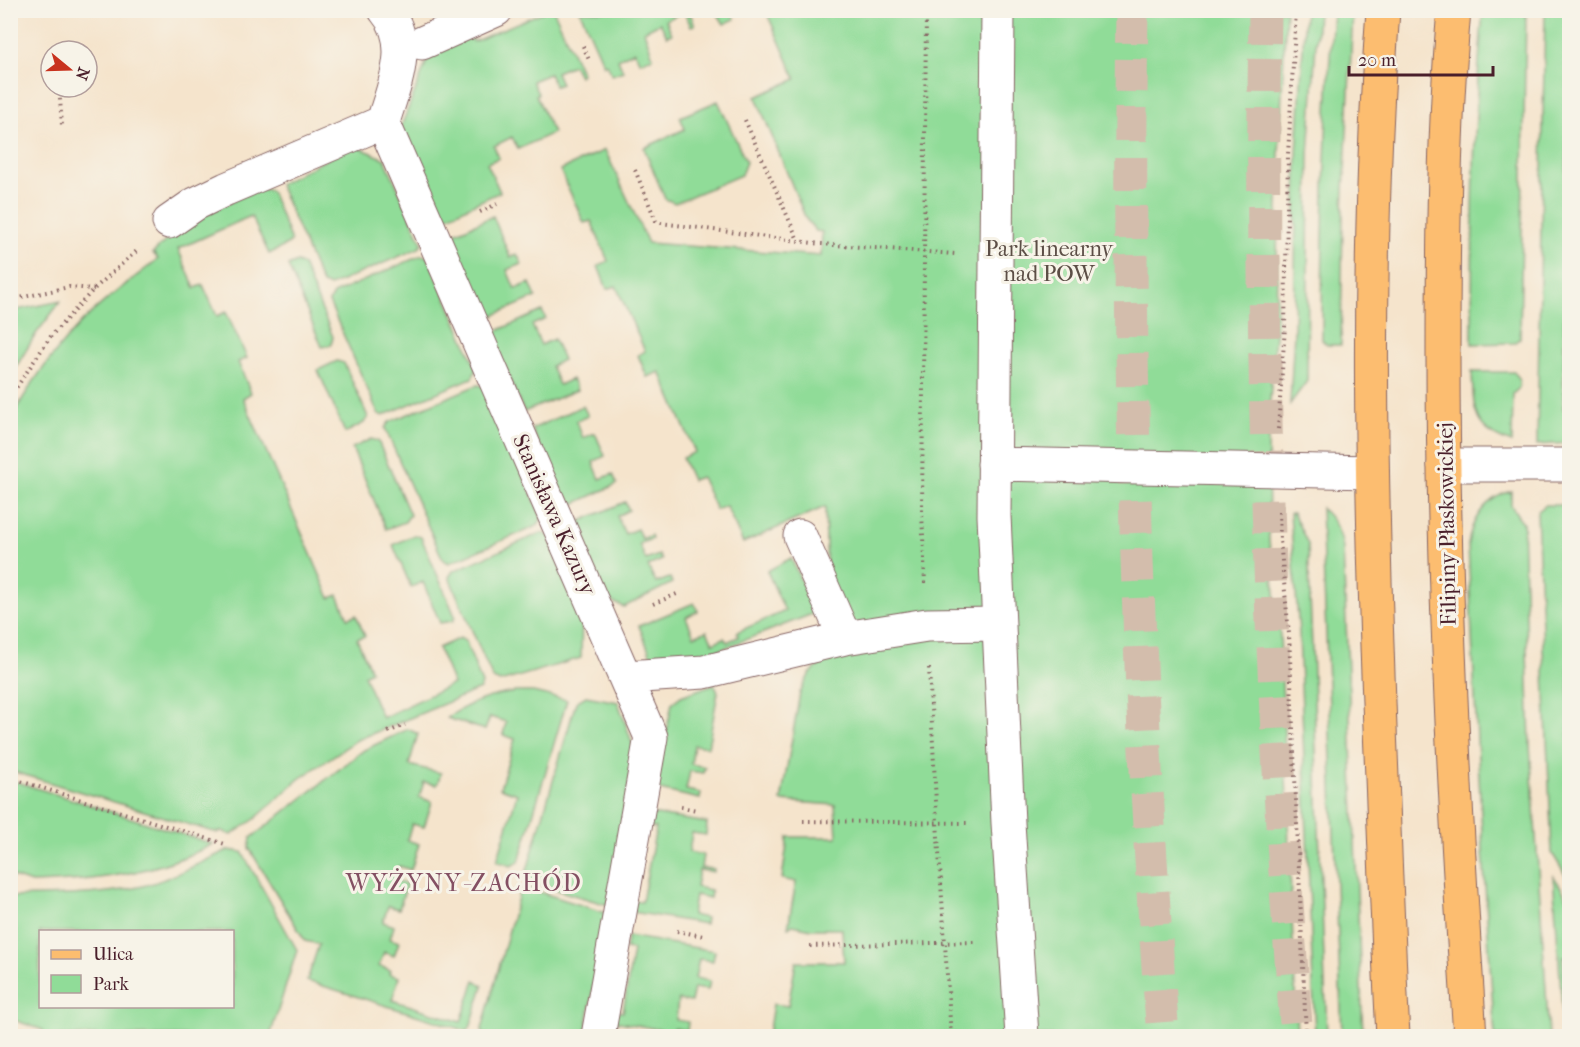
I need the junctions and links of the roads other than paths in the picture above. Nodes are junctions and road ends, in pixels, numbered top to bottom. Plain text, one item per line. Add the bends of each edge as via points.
1 (386, 10) edge
2 (431, 10) edge
3 (496, 10) edge
4 (998, 10) edge
5 (1383, 10) edge
6 (1454, 10) edge
7 (411, 41) junction
8 (383, 122) junction
9 (169, 222) road end
10 (994, 464) junction
11 (1444, 465) junction
12 (1569, 465) edge
13 (1372, 472) junction
14 (800, 536) dead end
15 (998, 624) junction
16 (845, 638) junction
17 (626, 677) junction
18 (598, 1036) edge
19 (1022, 1036) edge
20 (1393, 1036) edge
21 (1470, 1036) edge

1 - 7 street
2 - 7 street
3 - 7 street
4 - 10 street
5 - 13 main road via 1373,221
6 - 11 main road, Filipiny Płaskowickiej via 1443,200
7 - 8 street
8 - 9 street via 226,189
8 - 17 street, Stanisława Kazury
10 - 13 street
10 - 15 street
11 - 12 street
11 - 21 main road, Filipiny Płaskowickiej via 1452,746
13 - 20 main road
14 - 16 street
15 - 16 street via 927,625
15 - 19 street
16 - 17 street via 704,672
17 - 18 street, Stanisława Kazury via 651,737

